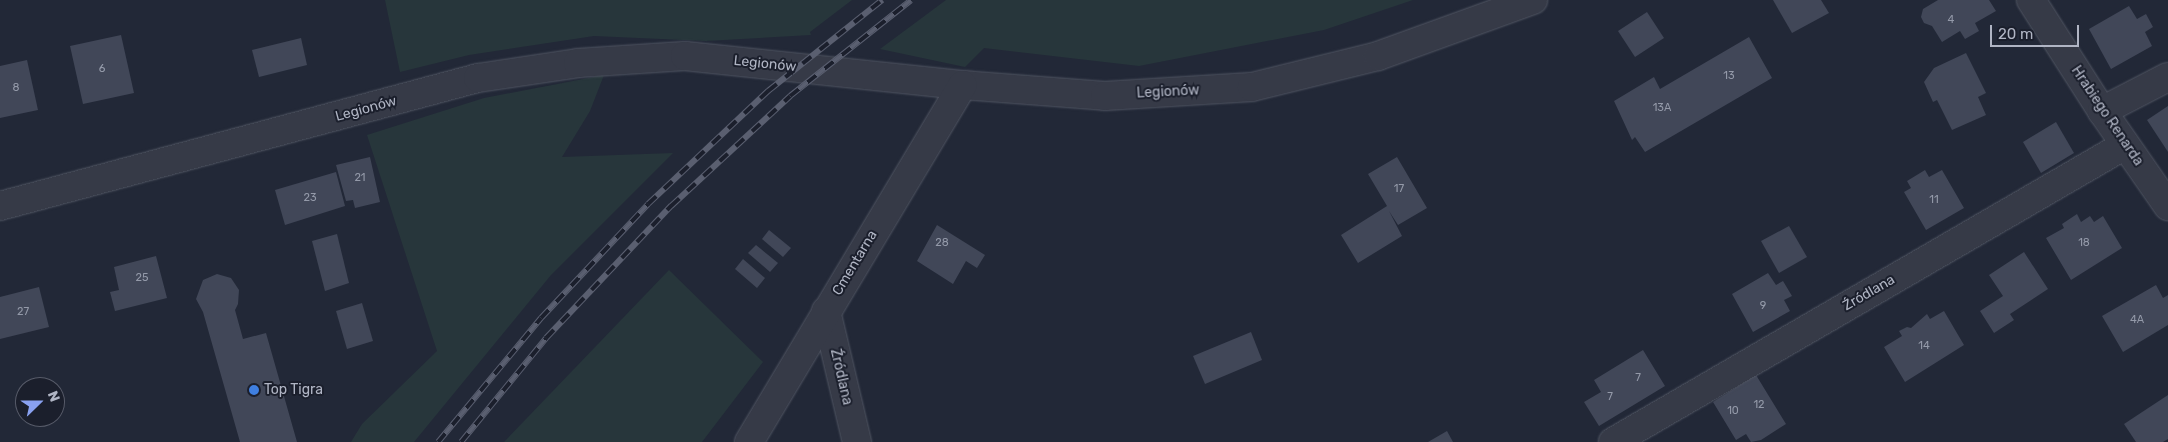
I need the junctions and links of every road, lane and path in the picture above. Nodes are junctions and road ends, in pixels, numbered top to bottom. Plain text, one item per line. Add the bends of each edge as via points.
1 (1533, 0) edge
2 (2031, 0) edge
3 (2168, 77) edge
4 (963, 85) junction
5 (2102, 112) junction
6 (2125, 145) junction
7 (0, 206) edge
8 (2168, 206) edge
9 (826, 311) junction
10 (749, 442) edge
11 (857, 442) edge
12 (1613, 442) edge

1 - 4 street, Legionów via 1378,56 1252,87 1105,96
2 - 5 street, Hrabiego Renarda
3 - 5 street
4 - 7 street, Legionów via 685,56 578,63 478,78
4 - 9 street, Cmentarna
5 - 6 street, Hrabiego Renarda
6 - 8 street, Hrabiego Renarda
6 - 12 street, Źródlana
9 - 10 street, Cmentarna via 762,425
9 - 11 street, Źródlana

